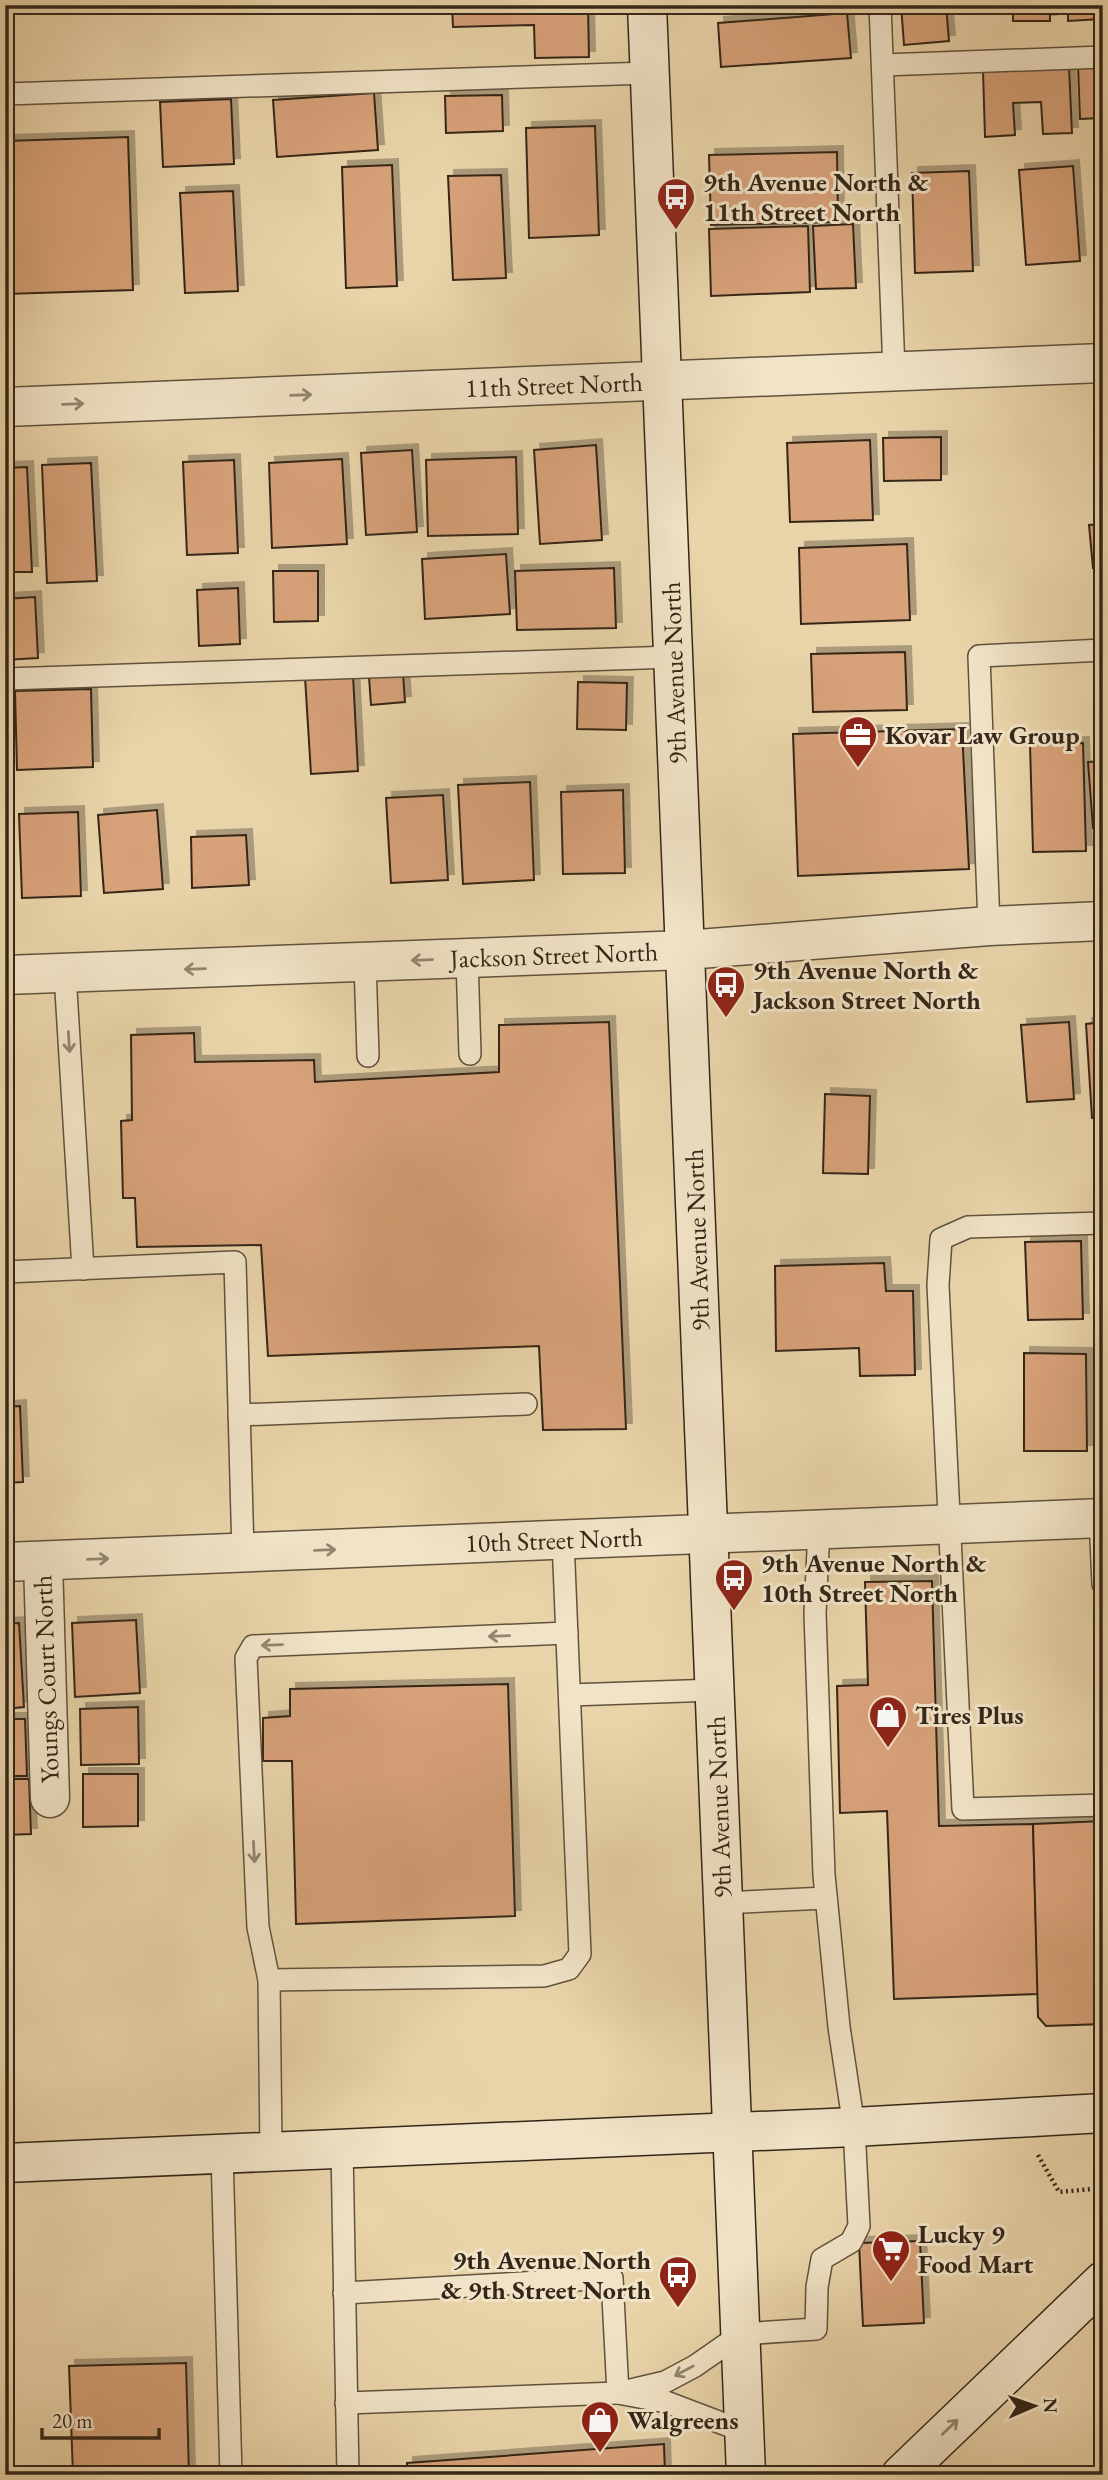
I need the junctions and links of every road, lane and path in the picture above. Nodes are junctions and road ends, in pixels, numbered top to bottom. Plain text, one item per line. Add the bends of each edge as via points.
1 (647, 5) edge
2 (880, 5) edge
3 (1103, 57) edge
4 (883, 65) junction
5 (649, 73) junction
6 (5, 94) edge
7 (1103, 363) edge
8 (894, 371) junction
9 (662, 380) junction
10 (5, 407) edge
11 (1103, 650) edge
12 (673, 657) junction
13 (5, 679) edge
14 (1103, 921) edge
15 (989, 926) junction
16 (687, 950) junction
17 (467, 959) junction
18 (365, 962) junction
19 (65, 974) junction
20 (5, 975) edge
21 (470, 1054) dead end
22 (368, 1056) dead end
23 (1103, 1223) edge
24 (83, 1269) junction
25 (5, 1272) edge
26 (526, 1404) dead end
27 (239, 1415) junction
28 (1101, 1518) edge
29 (949, 1524) junction
30 (819, 1529) junction
31 (708, 1534) junction
32 (563, 1540) junction
33 (243, 1553) junction
34 (43, 1561) junction
35 (5, 1563) edge
36 (1103, 1584) edge
37 (567, 1633) junction
38 (715, 1690) junction
39 (570, 1695) junction
40 (50, 1798) dead end
41 (1103, 1805) edge
42 (826, 1898) junction
43 (723, 1903) junction
44 (269, 1980) junction
45 (1103, 2113) edge
46 (1017, 2118) junction
47 (854, 2127) junction
48 (732, 2132) junction
49 (342, 2148) junction
50 (271, 2151) junction
51 (222, 2154) junction
52 (5, 2163) edge
53 (1103, 2188) edge
54 (1103, 2281) edge
55 (344, 2293) junction
56 (741, 2333) junction
57 (618, 2393) junction
58 (346, 2403) junction
59 (745, 2432) junction
60 (231, 2475) edge
61 (348, 2475) edge
62 (746, 2475) edge
63 (901, 2475) edge

1 - 5 street, 9th Avenue North
2 - 4 lane
3 - 4 lane
4 - 8 lane
5 - 6 lane
5 - 9 street, 9th Avenue North
7 - 8 street, 11th Street North
8 - 9 street, 11th Street North
10 -> 9 street, 11th Street North
9 - 12 street, 9th Avenue North
11 - 15 lane via 979,656
12 - 13 lane
12 - 16 street, 9th Avenue North
14 - 15 street, Jackson Street North
15 - 16 street, Jackson Street North
16 - 17 street, Jackson Street North
16 - 31 street, 9th Avenue North
17 -> 18 street, Jackson Street North
17 - 21 lane
18 -> 19 street, Jackson Street North
18 - 22 lane
19 - 20 street, Jackson Street North
19 -> 24 lane
23 - 29 lane via 968,1227 941,1239 938,1285
24 - 25 lane
24 - 27 lane via 234,1262
26 - 27 lane
27 - 33 lane
28 - 29 street, 10th Street North
28 - 36 lane
29 - 30 street, 10th Street North
29 - 41 lane via 963,1809
30 - 31 street, 10th Street North
30 - 42 lane via 814,1613
31 - 32 street, 10th Street North
31 - 38 street, 9th Avenue North
33 -> 32 street, 10th Street North
32 - 37 lane
34 -> 33 street, 10th Street North
34 - 35 street, 10th Street North
34 - 40 street, Youngs Court North
37 - 39 lane
37 -> 44 lane via 253,1646 246,1658 257,1913
38 - 39 lane
38 - 43 street, 9th Avenue North
39 - 44 lane via 580,1954 569,1969 544,1976
42 - 43 lane
42 - 47 lane
43 - 48 street, 9th Avenue North
44 - 50 lane
45 - 46 street
46 - 47 street
46 - 53 path via 1059,2192
47 - 48 street
47 - 56 lane via 859,2226 851,2242 822,2259 816,2329
48 - 49 street
48 - 56 street, 9th Avenue North
49 - 50 street
49 - 55 lane
50 - 51 street
51 - 52 street
51 - 60 lane
63 -> 54 street
55 - 57 lane via 612,2278
55 - 58 lane
56 -> 57 lane via 665,2382
56 - 59 street, 9th Avenue North
57 - 58 lane
57 - 59 lane via 666,2402
58 - 61 lane
59 - 62 street, 9th Avenue North

